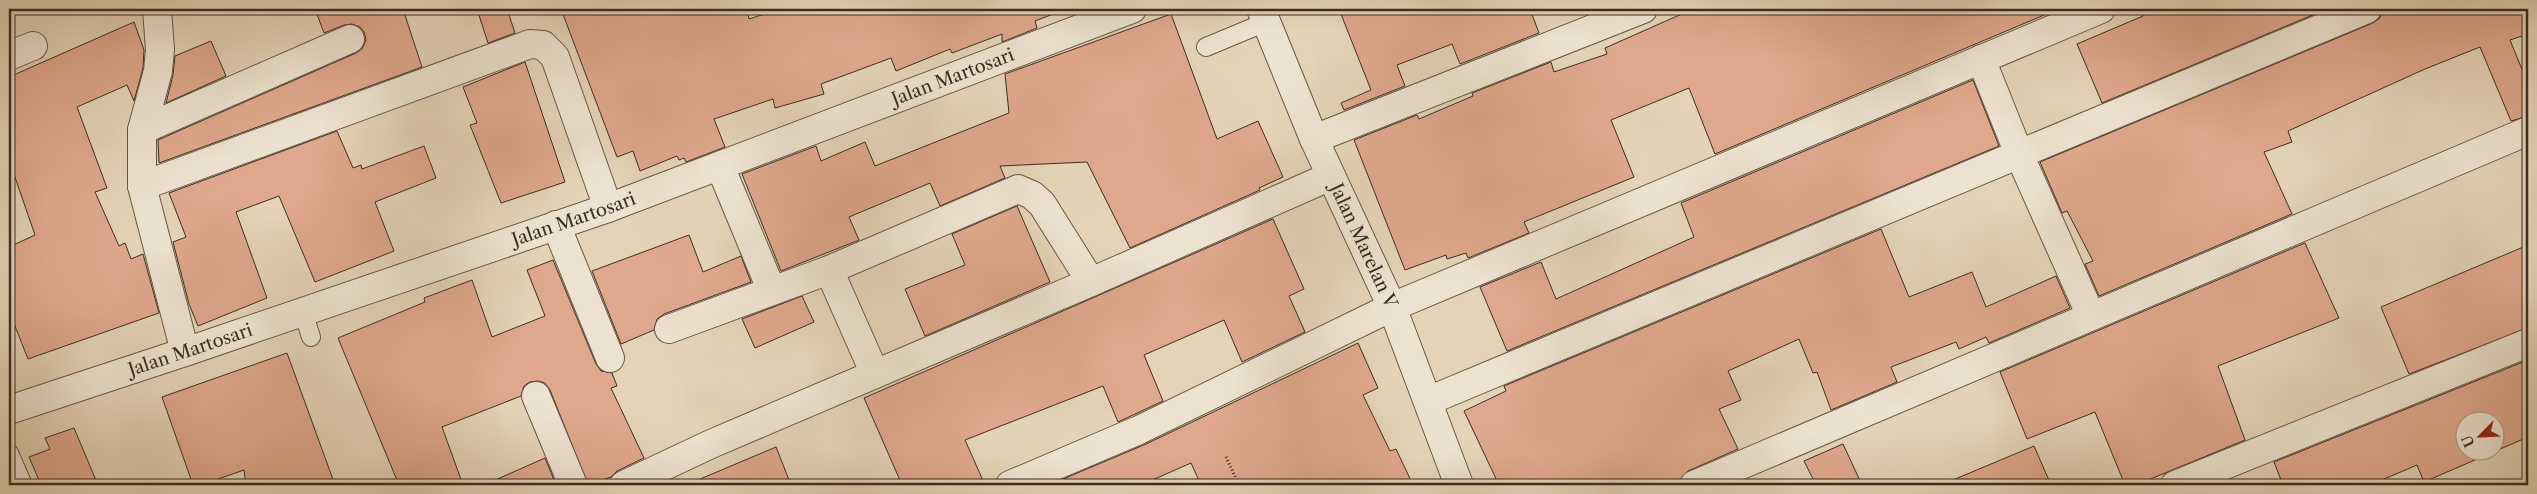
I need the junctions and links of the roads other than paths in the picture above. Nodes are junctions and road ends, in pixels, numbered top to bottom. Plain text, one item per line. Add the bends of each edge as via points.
1 (157, 9) edge
2 (1132, 9) edge
3 (1644, 9) edge
4 (2101, 9) edge
5 (2367, 9) edge
6 (1264, 15) edge
7 (350, 39) dead end
8 (1206, 47) dead end
9 (1981, 58) junction
10 (142, 130) junction
11 (2528, 131) edge
12 (1314, 139) junction
13 (2019, 154) junction
14 (720, 166) junction
15 (1331, 176) junction
16 (142, 186) junction
17 (608, 208) junction
18 (556, 225) junction
19 (829, 270) junction
20 (1091, 282) junction
21 (771, 290) junction
22 (1392, 307) junction
23 (302, 312) junction
24 (2091, 316) junction
25 (669, 329) dead end
26 (311, 337) dead end
27 (2528, 343) edge
28 (185, 352) junction
29 (610, 358) dead end
30 (874, 374) junction
31 (536, 396) dead end
32 (1428, 401) junction
33 (9, 410) edge
34 (9, 453) edge
35 (1455, 484) edge
36 (23, 485) edge
37 (573, 485) edge
38 (624, 485) edge
39 (1010, 485) edge
40 (1694, 485) edge
41 (2175, 485) edge

1 - 10 street via 158,71
2 - 14 street, Jalan Martosari
3 - 12 street
4 - 9 street
5 - 13 street
6 - 8 lane
6 - 12 street, Jalan Marelan V
7 - 10 street
9 - 13 street
9 - 22 street
10 - 16 street
11 - 24 street
12 - 15 street, Jalan Marelan V
13 - 24 street
13 - 32 street
14 - 17 street, Jalan Martosari
14 - 21 street
15 - 20 street
15 - 22 street, Jalan Marelan V
16 - 17 street via 530,44 543,45 555,57
16 - 28 street
17 - 18 street, Jalan Martosari
18 - 23 street, Jalan Martosari
18 - 29 street
19 - 20 street via 1018,188 1042,204
19 - 21 street
19 - 30 street
20 - 30 street
21 - 25 street
22 - 32 street, Jalan Marelan V
22 - 39 street via 1139,430
23 - 26 lane
23 - 28 street, Jalan Martosari
24 - 40 street
27 - 41 street
28 - 33 street, Jalan Martosari
30 - 38 street
31 - 37 street
32 - 35 street, Jalan Marelan V
34 - 36 lane

